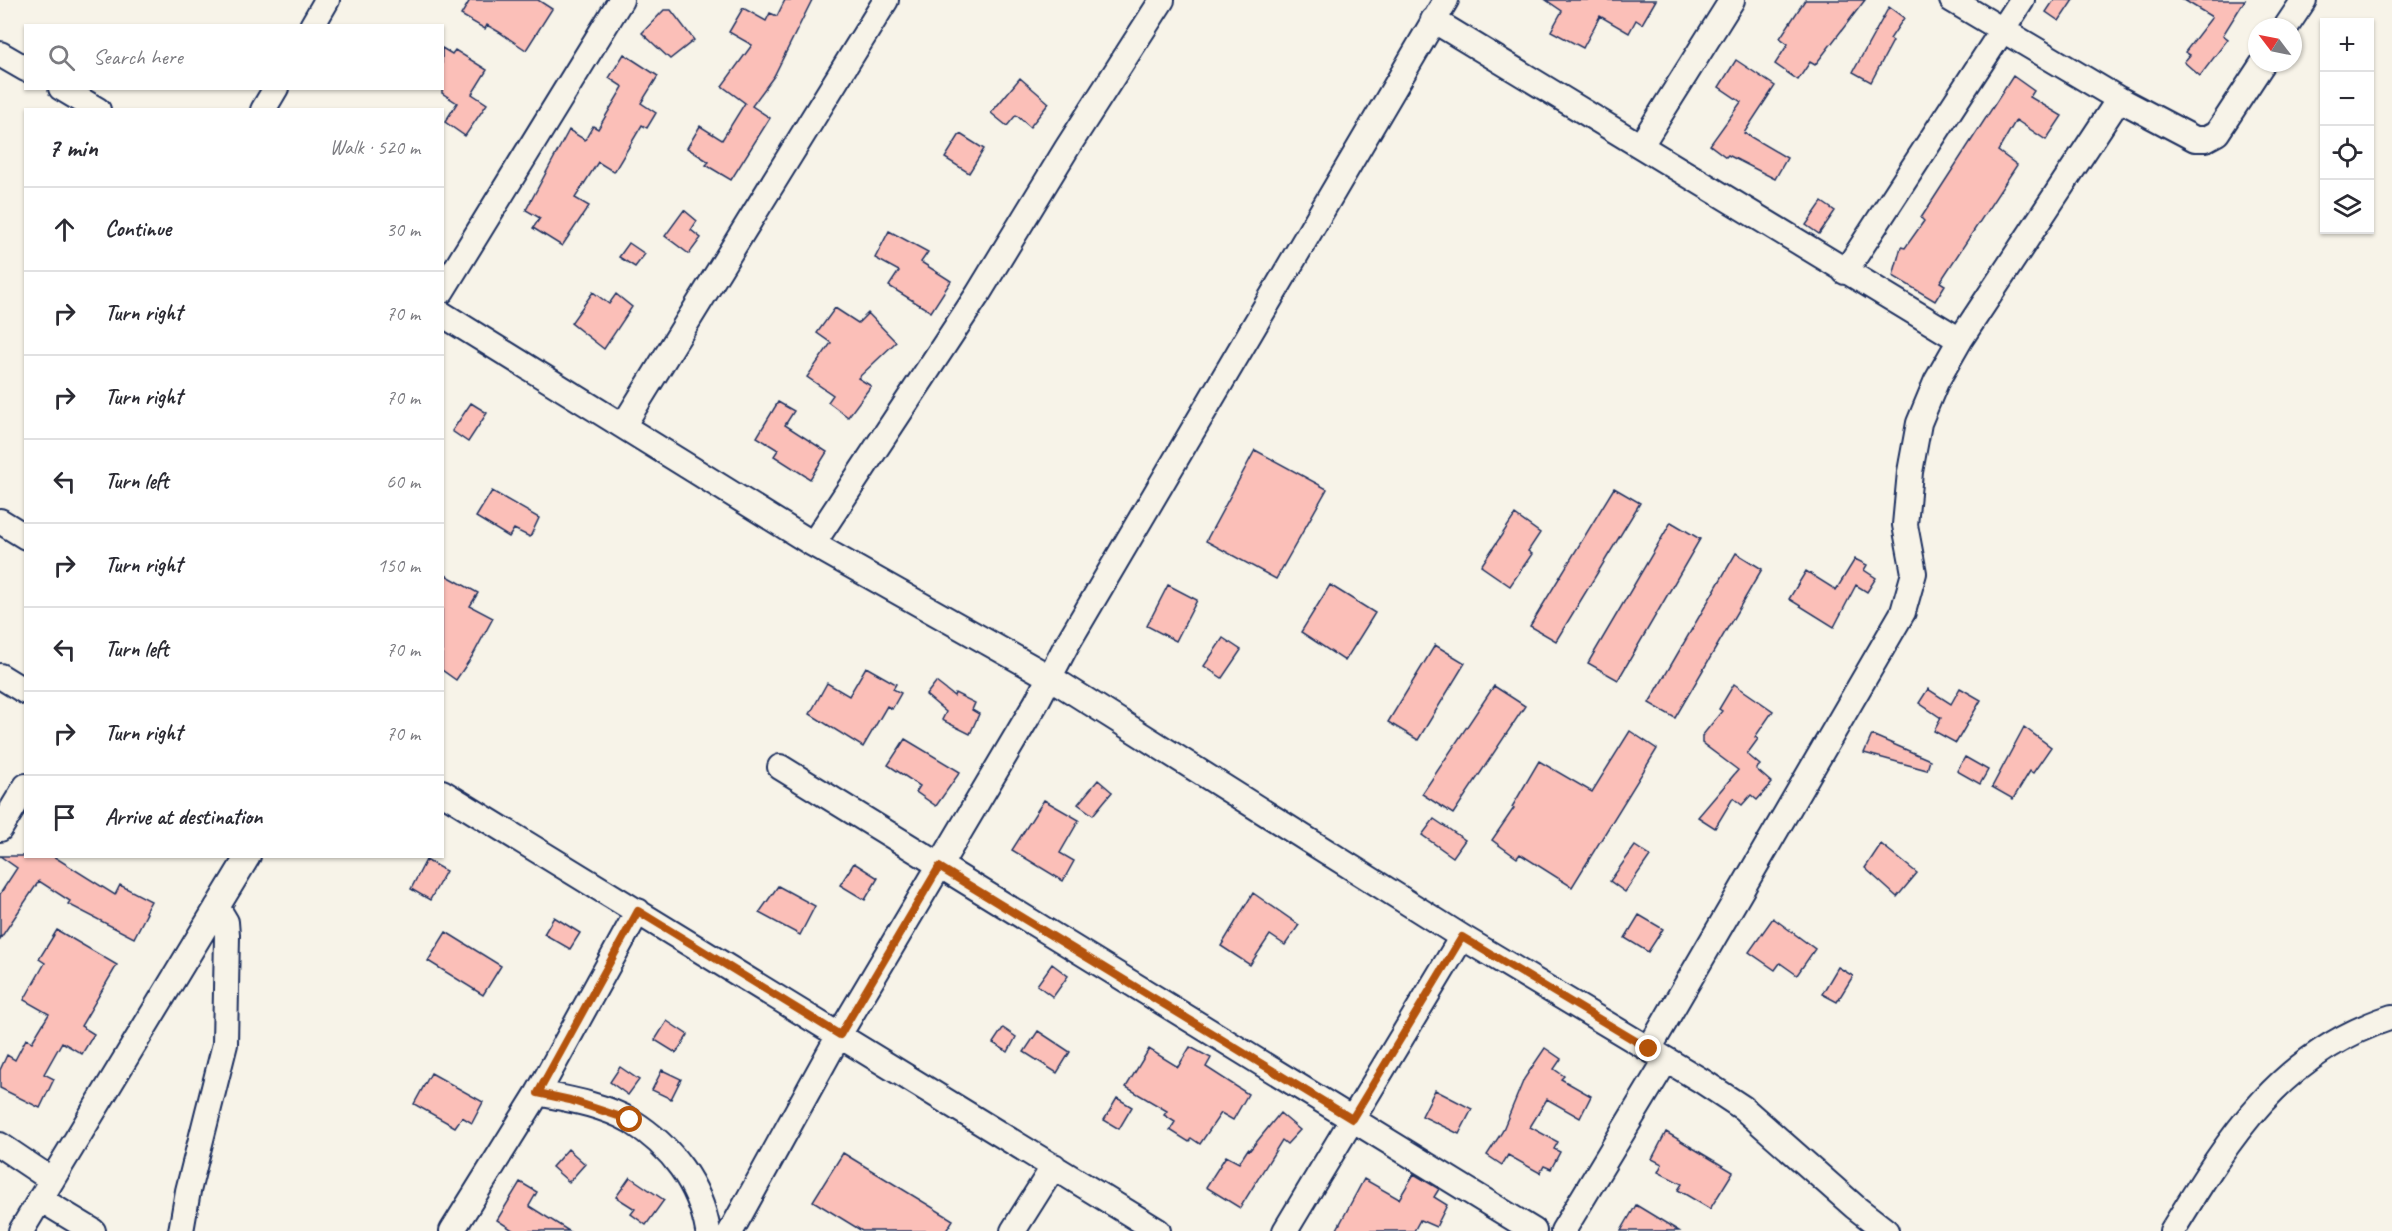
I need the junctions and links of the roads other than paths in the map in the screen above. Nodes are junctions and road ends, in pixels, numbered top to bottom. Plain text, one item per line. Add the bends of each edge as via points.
1 (327, 0) edge
2 (621, 0) edge
3 (886, 0) edge
4 (1162, 0) edge
5 (1446, 0) edge
6 (1732, 0) edge
7 (1952, 0) edge
8 (2022, 0) edge
9 (2304, 0) edge
10 (2292, 18) edge
11 (1433, 20) junction
12 (313, 24) edge
13 (2002, 30) junction
14 (0, 54) edge
15 (24, 68) edge
16 (2257, 72) edge
17 (64, 90) edge
18 (275, 90) edge
19 (2119, 99) junction
20 (95, 108) edge
21 (264, 108) edge
22 (1641, 145) junction
23 (1845, 272) junction
24 (444, 288) edge
25 (444, 315) edge
26 (1960, 340) junction
27 (623, 426) junction
28 (0, 521) edge
29 (24, 536) edge
30 (813, 544) junction
31 (0, 676) edge
32 (1051, 678) junction
33 (24, 691) edge
34 (780, 767) dead end
35 (24, 789) edge
36 (444, 793) edge
37 (0, 829) edge
38 (247, 858) edge
39 (939, 867) junction
40 (217, 907) junction
41 (638, 911) junction
42 (1462, 937) junction
43 (2392, 1017) edge
44 (840, 1035) junction
45 (1658, 1055) junction
46 (538, 1093) junction
47 (1352, 1119) junction
48 (0, 1145) edge
49 (1054, 1166) junction
50 (46, 1190) junction
51 (21, 1231) edge
52 (93, 1231) edge
53 (181, 1231) edge
54 (452, 1231) edge
55 (708, 1231) edge
56 (731, 1231) edge
57 (1013, 1231) edge
58 (1158, 1231) edge
59 (1285, 1231) edge
60 (1534, 1231) edge
61 (1563, 1231) edge
62 (1886, 1231) edge
63 (2172, 1231) edge

1 - 12 street
2 - 24 street
3 - 27 street
4 - 30 street via 971,304
5 - 11 street
6 - 22 street
7 - 13 street
8 - 13 street
9 - 10 street
11 - 22 street
11 - 32 street
13 - 19 street
13 - 23 street
14 - 15 street
16 - 19 street via 2217,133 2206,139 2194,139
17 - 20 street
18 - 21 street
19 - 26 street
22 - 23 street
23 - 26 street
25 - 27 street
26 - 45 street via 1919,423 1905,525 1914,573 1903,612
27 - 30 street
28 - 29 street
30 - 32 street
31 - 33 street
32 - 39 street
32 - 42 street
34 - 39 street
35 - 37 street
36 - 41 street
38 - 40 street
39 - 44 street
39 - 47 street
40 - 50 street
40 - 53 street via 227,935 225,1044
41 - 44 street
41 - 46 street
42 - 45 street
42 - 47 street
43 - 63 street via 2343,1036 2289,1073 2236,1131
44 - 49 street
44 - 56 street
45 - 61 street
45 - 62 street via 1743,1108
46 - 54 street
46 - 55 street via 630,1120 649,1135 689,1175
47 - 59 street
47 - 60 street
48 - 50 street
49 - 57 street
49 - 58 street
50 - 51 street
50 - 52 street

